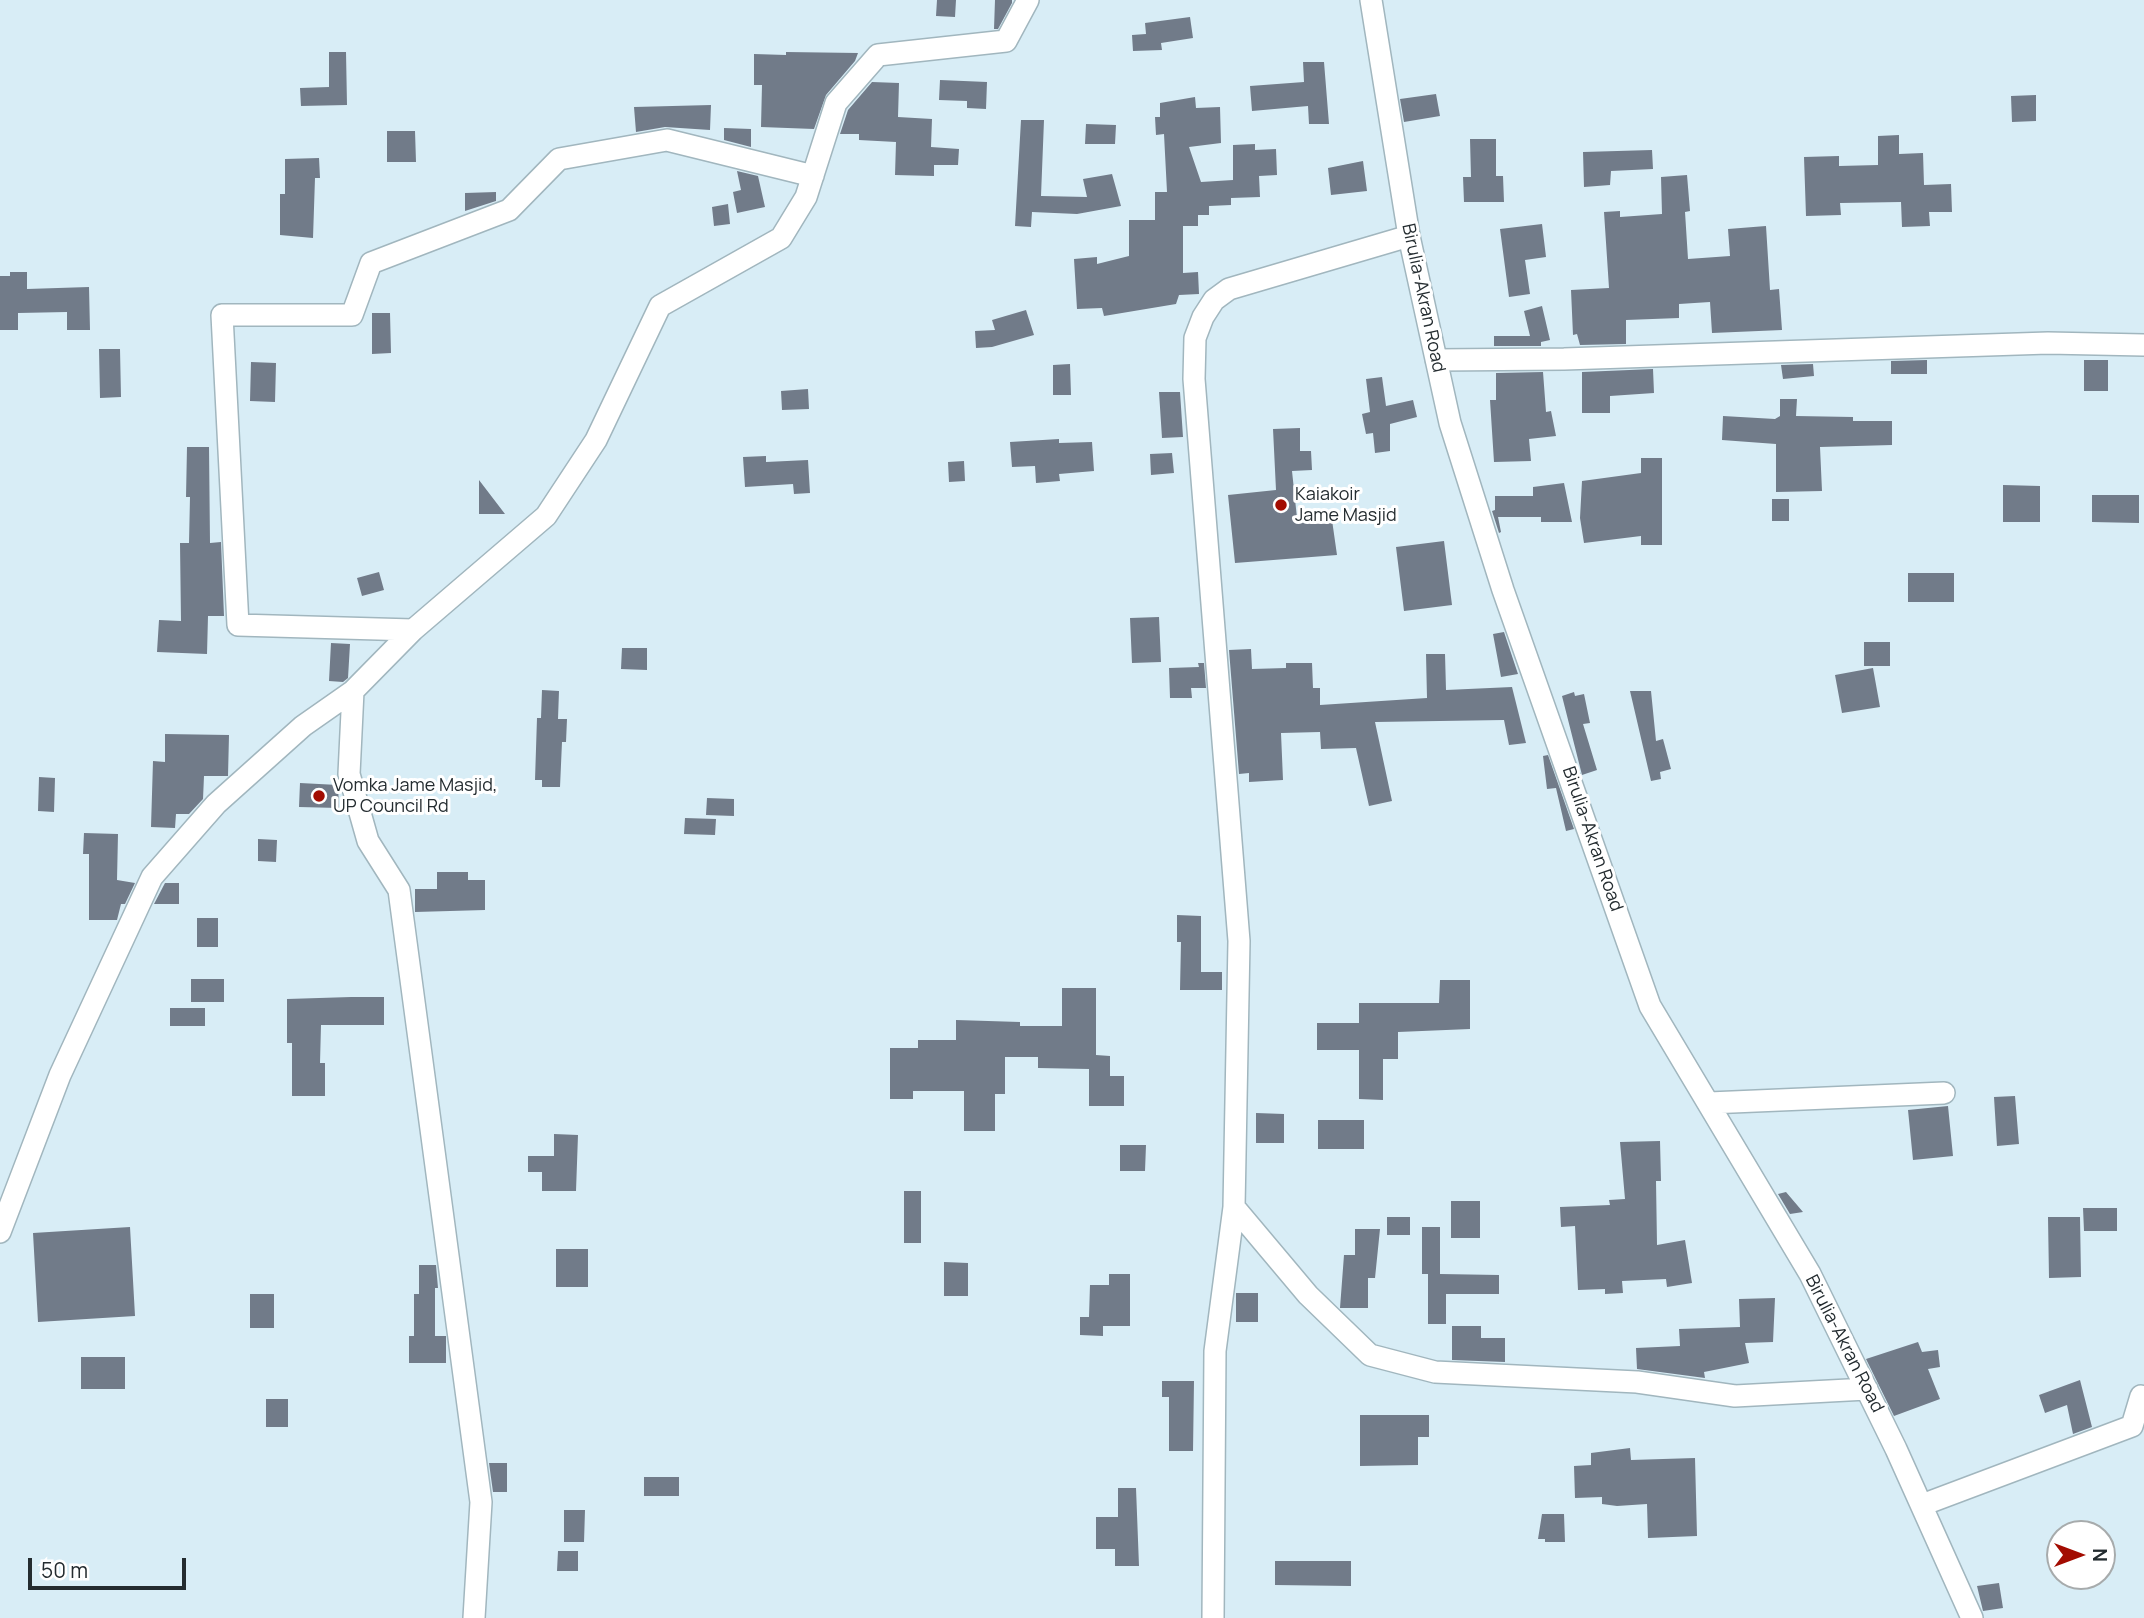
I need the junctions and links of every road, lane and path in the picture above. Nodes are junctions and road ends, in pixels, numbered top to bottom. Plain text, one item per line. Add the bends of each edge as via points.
1 (1028, 0) edge
2 (1371, 0) edge
3 (813, 176) junction
4 (1409, 236) junction
5 (2144, 345) edge
6 (1436, 360) junction
7 (413, 630) junction
8 (353, 691) junction
9 (1944, 1093) dead end
10 (1709, 1103) junction
11 (1234, 1207) junction
12 (0, 1232) edge
13 (1867, 1389) junction
14 (2141, 1396) dead end
15 (1922, 1505) junction
16 (474, 1618) edge
17 (1213, 1618) edge
18 (1972, 1618) edge

1 - 3 street via 1006,41 878,55 836,103
2 - 4 street, Birulia-Akran Road
3 - 7 street via 781,238 660,306 596,440 546,516
3 - 7 street via 667,140 559,159 509,210 371,263 352,315 222,315 238,625
4 - 6 street, Birulia-Akran Road
4 - 11 street via 1229,289 1214,300 1195,338 1194,379 1238,941
5 - 6 street via 2048,343
6 - 10 street, Birulia-Akran Road via 1450,423 1503,590 1650,1006
7 - 8 street
8 - 12 street via 303,726 216,804 152,877 60,1075
8 - 16 street via 349,774 368,841 400,890 479,1489
9 - 10 street
10 - 13 street, Birulia-Akran Road via 1810,1274
11 - 13 street via 1308,1294 1370,1355 1435,1372 1637,1382 1735,1396
11 - 17 street via 1215,1351
13 - 15 street, Birulia-Akran Road
14 - 15 street via 2132,1426
15 - 18 street, Birulia-Akran Road

